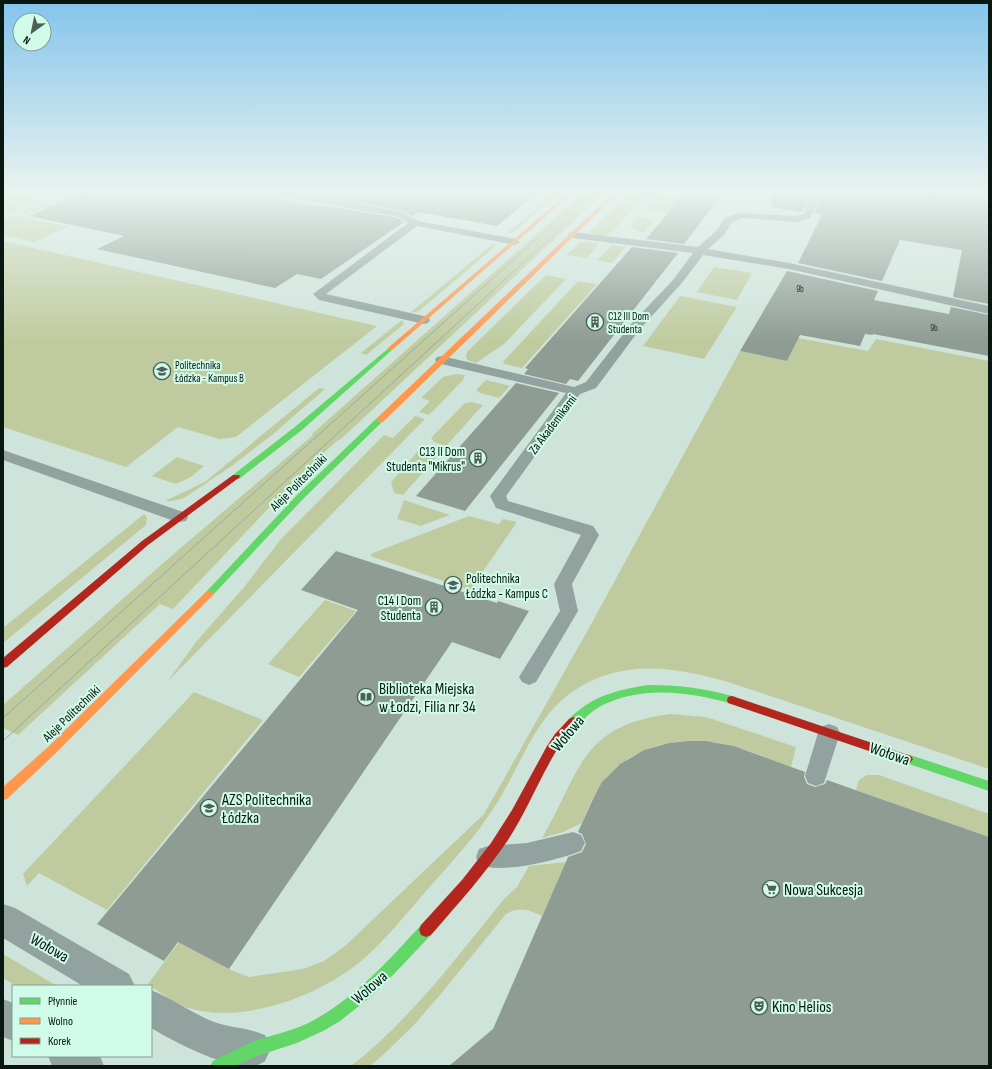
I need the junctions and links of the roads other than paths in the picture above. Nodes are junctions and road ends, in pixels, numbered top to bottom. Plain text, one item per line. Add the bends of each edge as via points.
1 (389, 242) edge
2 (515, 242) edge
3 (566, 242) edge
4 (615, 242) edge
5 (710, 242) edge
6 (700, 251) junction
7 (989, 310) edge
8 (424, 320) junction
9 (442, 360) junction
10 (575, 391) junction
11 (3, 455) edge
12 (180, 517) junction
13 (3, 664) edge
14 (529, 678) dead end
15 (829, 732) junction
16 (816, 776) dead end
17 (989, 786) edge
18 (3, 796) edge
19 (574, 843) dead end
20 (488, 857) junction
21 (3, 920) edge
22 (115, 985) edge
23 (152, 1009) edge
24 (3, 1017) edge
25 (12, 1022) edge
26 (258, 1048) junction
27 (68, 1057) edge
28 (85, 1066) edge
29 (218, 1066) edge

1 - 8 lane via 319,294 324,298
2 - 8 main road
3 - 9 main road, Aleje Politechniki
4 - 6 lane
5 - 6 lane, Za Akademikami
6 - 7 lane via 796,268
6 - 10 lane, Za Akademikami via 677,282 636,326 591,385
8 - 12 main road via 299,428
9 - 10 lane
9 - 18 main road, Aleje Politechniki via 301,496 136,668
10 - 14 lane, Za Akademikami via 498,496 502,504 587,530 590,535 564,584 569,611
11 - 12 lane
12 - 13 main road
15 - 16 lane
15 - 17 main road, Wołowa
15 - 20 main road, Wołowa via 728,699 685,689 648,688 618,694 587,709 559,738 518,812
19 - 20 lane via 527,854
20 - 26 main road, Wołowa via 402,956 367,990 329,1019 290,1038
21 - 22 street, Wołowa
23 - 26 street, Wołowa via 199,1036 230,1046
24 - 25 street
26 - 29 main road, Wołowa
27 - 28 street

